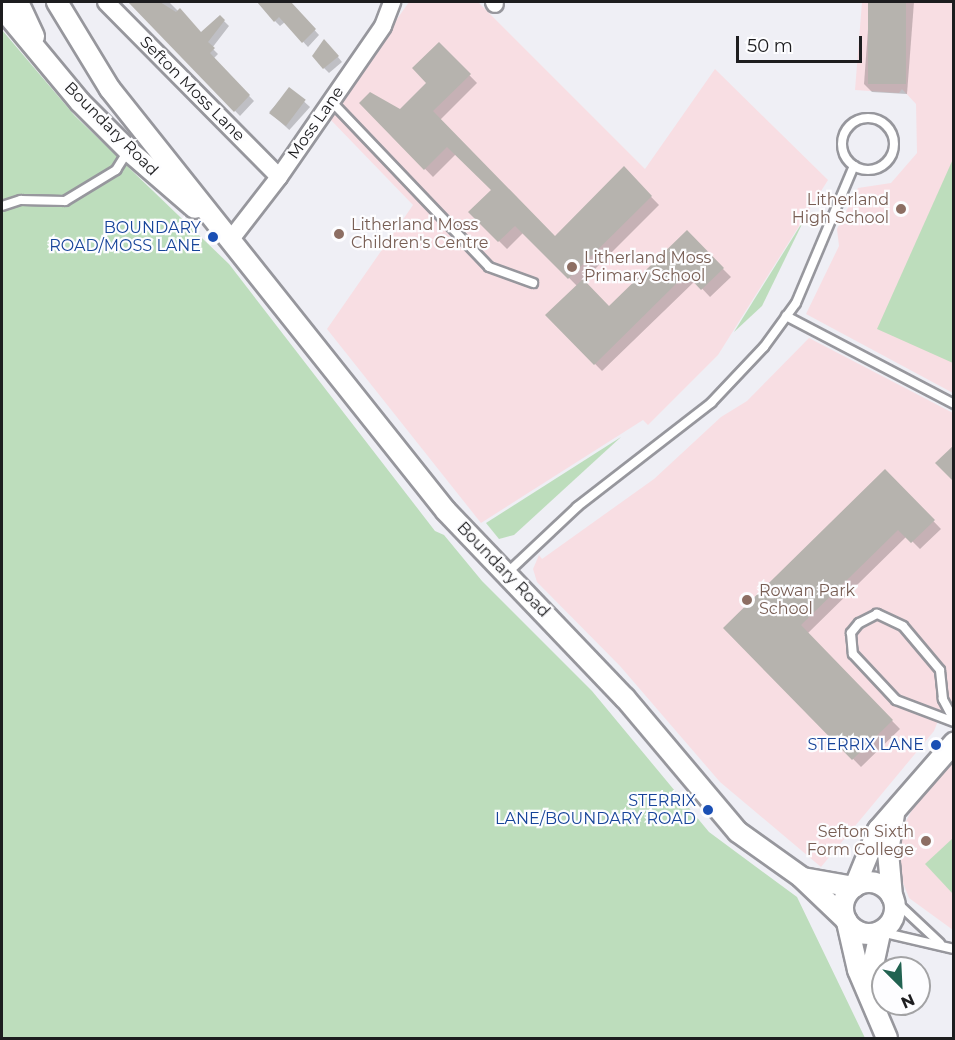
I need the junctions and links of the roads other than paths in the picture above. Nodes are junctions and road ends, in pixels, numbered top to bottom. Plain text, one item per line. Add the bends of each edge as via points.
1 (18, 2) edge
2 (57, 2) edge
3 (106, 2) edge
4 (392, 2) edge
5 (2, 8) edge
6 (47, 62) junction
7 (332, 101) junction
8 (129, 151) junction
9 (854, 166) junction
10 (279, 177) junction
11 (2, 206) edge
12 (231, 238) junction
13 (533, 283) dead end
14 (786, 316) junction
15 (954, 404) edge
16 (506, 574) junction
17 (954, 721) edge
18 (954, 743) edge
19 (894, 814) junction
20 (801, 877) junction
21 (855, 886) junction
22 (893, 898) junction
23 (846, 921) junction
24 (880, 932) junction
25 (940, 944) junction
26 (954, 949) edge
27 (868, 988) junction
28 (887, 1038) edge

1 - 6 street
2 - 12 street, Boundary Road via 110,89
3 - 10 street, Sefton Moss Lane
4 - 7 street, Moss Lane via 383,26
5 - 6 street, Boundary Road
6 - 8 street, Boundary Road
7 - 10 street, Moss Lane
7 - 13 lane via 489,267
8 - 11 lane via 116,170 65,201 21,200
8 - 12 street, Boundary Road
9 - 9 lane via 842,145 847,130 868,118 884,123 894,138 892,155 871,170
9 - 14 lane via 796,303
10 - 12 street, Moss Lane
12 - 16 street, Boundary Road via 446,510
14 - 15 lane
14 - 16 lane via 764,347 711,403 577,507
16 - 20 street, Boundary Road via 626,698 738,832
17 - 17 lane via 896,700 853,654 851,633 859,623 877,614 903,626 940,670 943,699
18 - 19 street
19 - 21 street via 878,830
19 - 22 street via 888,852
20 - 21 street, Boundary Road
20 - 23 street, Boundary Road
21 - 22 street via 872,882
21 - 23 street via 845,898
22 - 24 street via 892,922
22 - 25 lane
23 - 24 street via 865,934
23 - 27 street via 858,970
24 - 25 lane
24 - 27 street
25 - 26 lane
27 - 28 street

